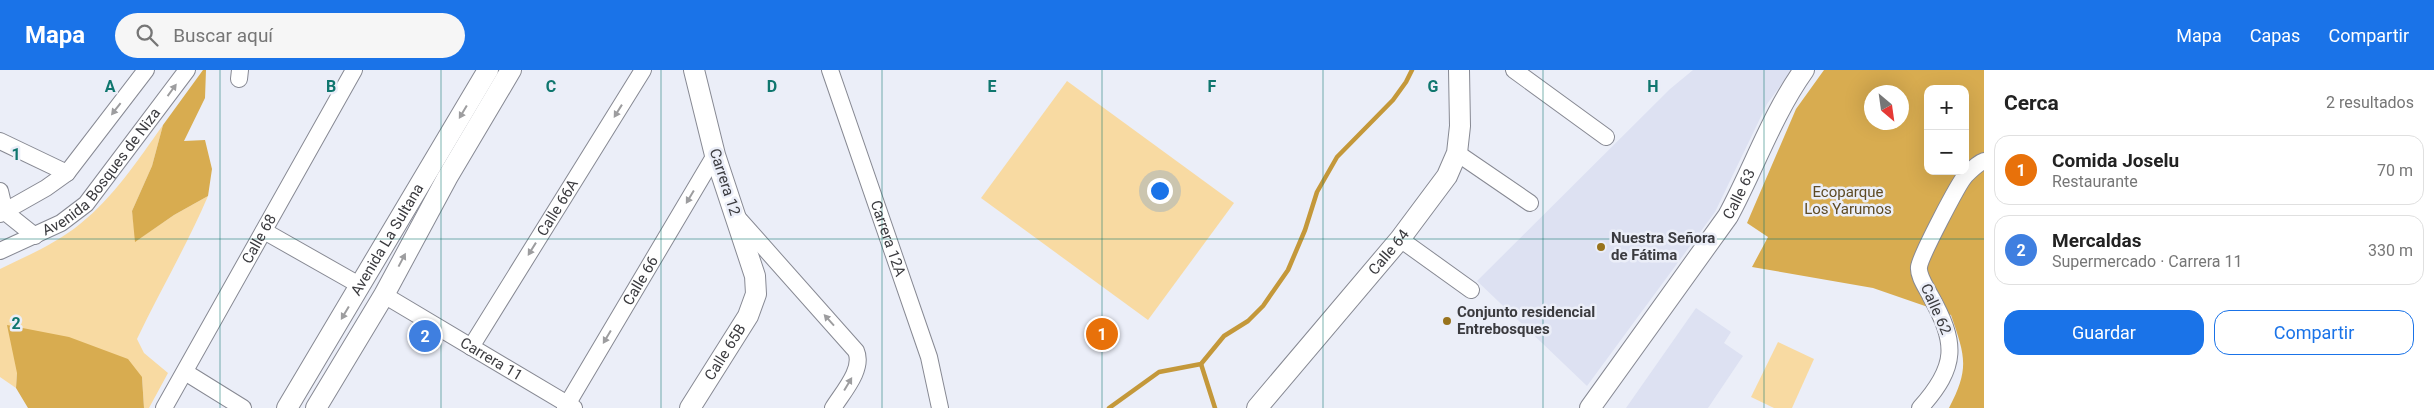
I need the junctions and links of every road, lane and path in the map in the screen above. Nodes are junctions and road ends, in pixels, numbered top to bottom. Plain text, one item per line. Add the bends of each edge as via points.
1 (146, 70) edge
2 (186, 70) edge
3 (354, 70) edge
4 (488, 70) edge
5 (511, 70) edge
6 (643, 70) edge
7 (694, 70) edge
8 (830, 70) edge
9 (1459, 70) edge
10 (1514, 70) edge
11 (1804, 70) edge
12 (1606, 137) dead end
13 (0, 141) edge
14 (1457, 153) junction
15 (715, 155) junction
16 (1984, 161) edge
17 (67, 172) junction
18 (0, 191) edge
19 (1530, 203) dead end
20 (2, 213) edge
21 (737, 217) junction
22 (264, 231) junction
23 (35, 236) junction
24 (1400, 239) junction
25 (0, 251) edge
26 (360, 286) junction
27 (1471, 290) dead end
28 (756, 294) joint
29 (384, 295) junction
30 (471, 347) junction
31 (184, 372) junction
32 (1594, 406) edge
33 (569, 407) edge
34 (164, 408) edge
35 (243, 408) edge
36 (287, 408) edge
37 (316, 408) edge
38 (690, 408) edge
39 (833, 408) edge
40 (940, 408) edge
41 (1257, 408) edge
42 (1920, 408) edge

1 -> 17 street, Avenida Bosques de Niza
23 -> 2 street, Avenida Bosques de Niza via 61,223 86,204
3 - 22 street, Calle 68
4 -> 26 street, Avenida La Sultana
29 -> 5 street, Avenida La Sultana via 447,178
6 -> 30 street, Calle 66A
7 - 15 street, Carrera 12
8 - 40 street, Carrera 12A via 929,357
9 - 14 street, Calle 64
10 - 12 street
11 - 32 street, Calle 63 via 1785,96 1728,216
13 - 17 street
14 - 19 street
14 - 24 street, Calle 64 via 1447,176
15 - 21 street, Carrera 12
15 -> 33 street, Calle 66
16 - 42 street, Calle 62 via 1965,176 1924,252 1919,268 1950,342 1948,365 1938,388
17 - 20 street, Avenida Bosques de Niza
18 - 20 street
20 - 23 street
21 - 28 street, Carrera 12 via 755,276
39 -> 21 street via 855,372 859,358 847,340
22 - 26 street
22 - 31 street, Calle 68
23 - 25 street, Avenida Bosques de Niza
24 - 27 street
24 - 41 street, Calle 64
26 -> 36 street, Avenida La Sultana
28 - 38 street, Calle 65B via 748,316
29 - 30 street, Carrera 11
29 - 37 street, Avenida La Sultana
30 - 33 street, Carrera 11
31 - 34 street, Calle 68
31 - 35 street

